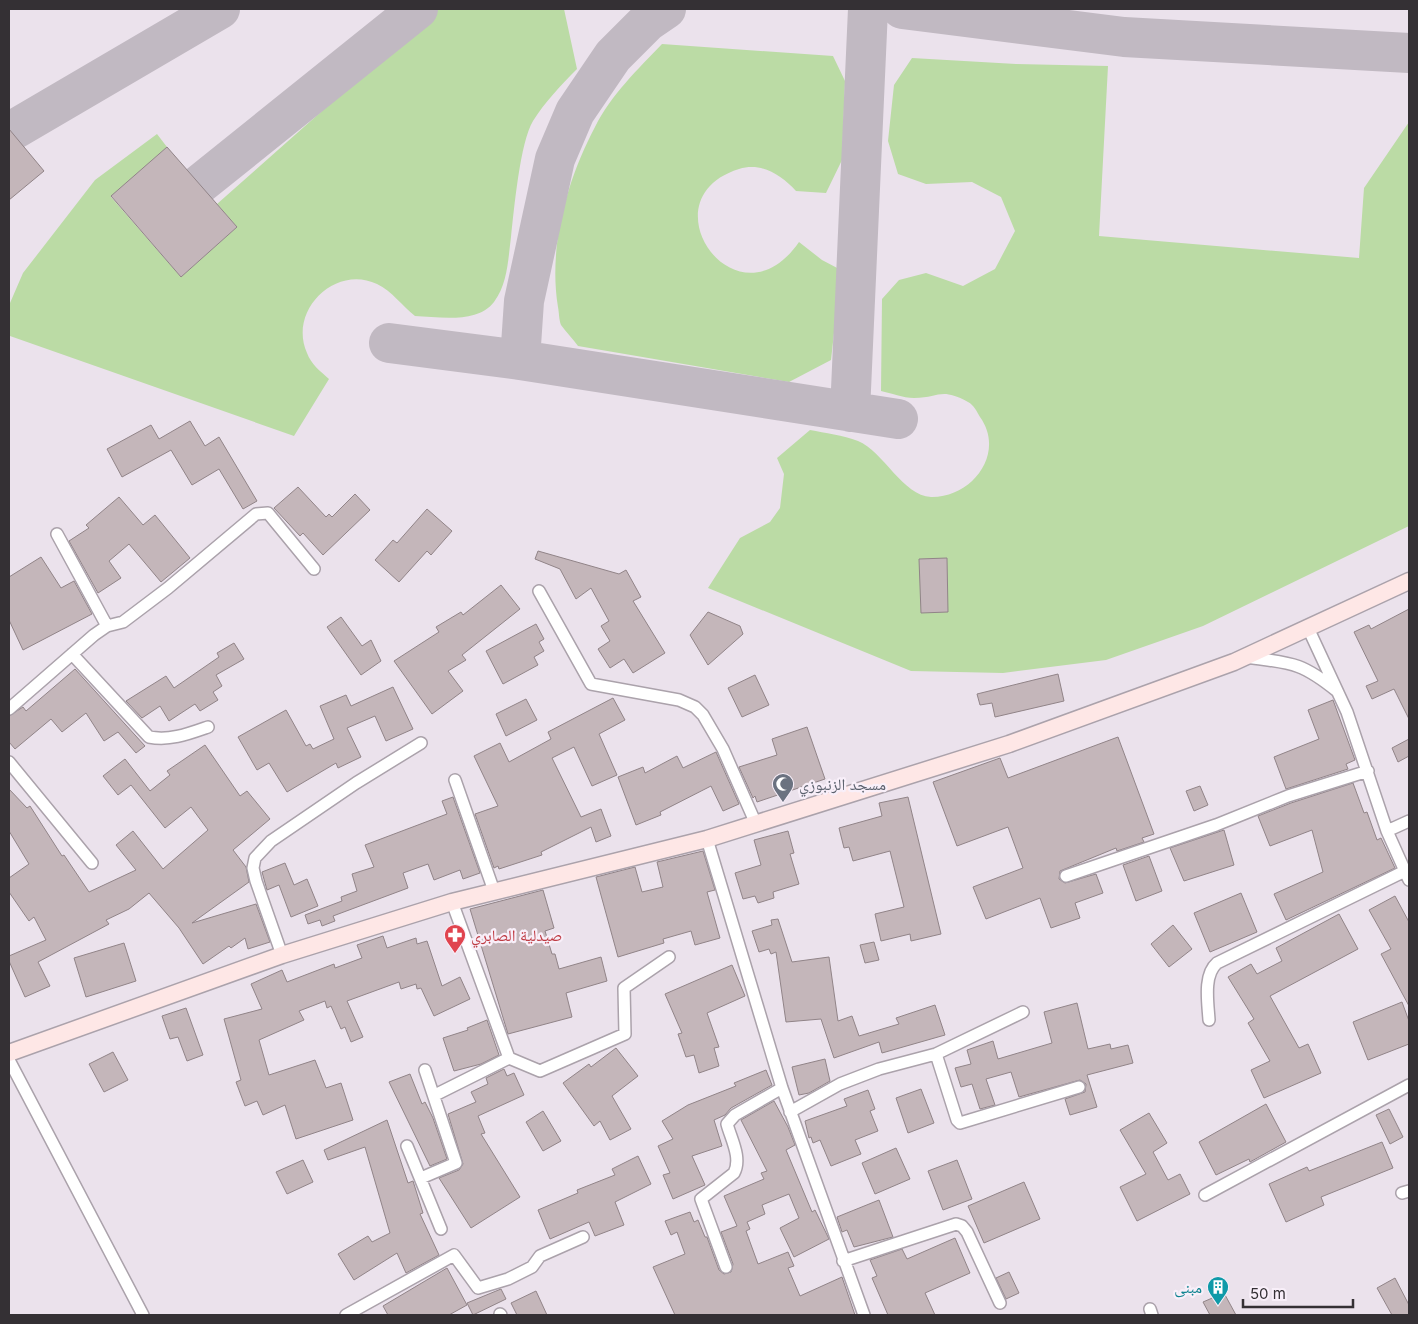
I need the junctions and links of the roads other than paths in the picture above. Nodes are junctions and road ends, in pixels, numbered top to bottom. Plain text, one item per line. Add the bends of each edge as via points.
1 (57, 534) dead end
2 (314, 569) dead end
3 (1409, 581) edge
4 (538, 591) dead end
5 (108, 626) junction
6 (1308, 628) junction
7 (72, 654) junction
8 (1245, 657) junction
9 (1339, 692) junction
10 (9, 709) edge
11 (208, 727) dead end
12 (421, 743) dead end
13 (9, 762) edge
14 (1368, 771) junction
15 (455, 780) dead end
16 (1409, 821) edge
17 (756, 824) junction
18 (1387, 831) junction
19 (707, 839) junction
20 (92, 863) dead end
21 (1407, 875) edge
22 (1066, 876) dead end
23 (494, 891) junction
24 (452, 902) junction
25 (282, 955) junction
26 (669, 957) dead end
27 (1023, 1012) dead end
28 (1209, 1020) dead end
29 (9, 1053) edge
30 (936, 1054) junction
31 (509, 1058) junction
32 (9, 1060) edge
33 (425, 1070) dead end
34 (1409, 1086) edge
35 (1079, 1087) dead end
36 (782, 1088) junction
37 (435, 1095) junction
38 (790, 1112) junction
39 (407, 1146) dead end
40 (421, 1178) junction
41 (1205, 1195) dead end
42 (441, 1229) dead end
43 (583, 1237) dead end
44 (843, 1261) junction
45 (726, 1267) dead end
46 (1000, 1303) dead end
47 (143, 1315) edge
48 (346, 1315) edge
49 (864, 1315) edge

1 - 5 street
2 - 5 street via 268,513 256,514 160,594 123,622
3 - 6 main road
4 - 17 street via 591,684 679,700 703,715 723,749
5 - 7 street
6 - 8 main road
6 - 9 street
7 - 10 street
7 - 11 street via 149,737 174,738
8 - 9 street via 1288,662 1305,668
8 - 17 main road via 1009,744
9 - 14 street
12 - 25 street via 271,841 255,858 256,881
13 - 20 street
14 - 18 street
14 - 22 street via 1288,796 1216,825
15 - 23 street
16 - 18 street
17 - 19 main road
18 - 21 street
19 - 23 main road
19 - 36 street
21 - 28 street via 1218,963 1209,979
23 - 24 main road
24 - 25 main road
24 - 31 street
25 - 29 main road
26 - 31 street via 624,988 625,1034 540,1070
27 - 30 street
30 - 35 street via 960,1124
30 - 38 street via 878,1068 840,1084
31 - 37 street
32 - 47 street
33 - 37 street
34 - 41 street
36 - 38 street
36 - 45 street via 736,1115 727,1124 738,1161 737,1168 734,1174 701,1199
37 - 40 street via 456,1163
38 - 44 street
39 - 40 street
40 - 42 street
43 - 48 street via 540,1256 532,1267 508,1279 478,1288 454,1255
44 - 46 street via 956,1224 967,1232
44 - 49 street

